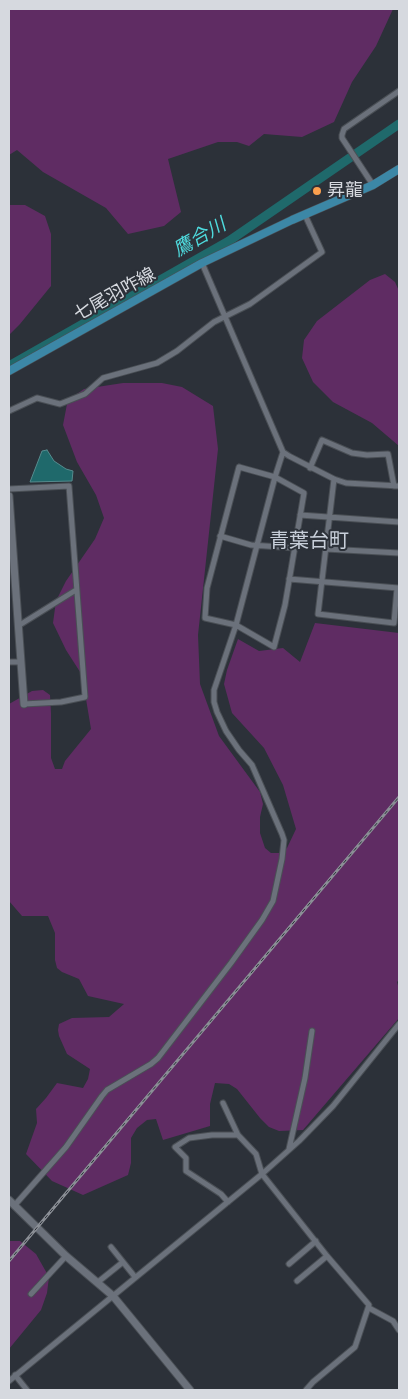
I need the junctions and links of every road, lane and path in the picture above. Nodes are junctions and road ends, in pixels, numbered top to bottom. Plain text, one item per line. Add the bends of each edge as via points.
1 (399, 91) edge
2 (399, 170) edge
3 (373, 185) junction
4 (305, 215) junction
5 (202, 263) junction
6 (225, 316) junction
7 (9, 371) edge
8 (9, 411) edge
9 (284, 452) junction
10 (310, 468) junction
11 (275, 477) junction
12 (334, 479) junction
13 (397, 486) edge
14 (9, 489) edge
15 (9, 496) edge
16 (300, 516) junction
17 (330, 518) junction
18 (399, 522) edge
19 (220, 536) junction
20 (10, 544) edge
21 (256, 546) junction
22 (295, 548) junction
23 (326, 549) junction
24 (399, 553) edge
25 (289, 579) junction
26 (322, 581) junction
27 (398, 588) edge
28 (76, 590) junction
29 (236, 625) junction
30 (18, 626) junction
31 (9, 662) edge
32 (21, 662) junction
33 (24, 704) joint
34 (399, 1024) edge
35 (312, 1031) dead end
36 (223, 1103) dead end
37 (238, 1135) junction
38 (289, 1149) junction
39 (262, 1174) junction
40 (228, 1202) junction
41 (12, 1203) edge
42 (316, 1241) junction
43 (111, 1247) dead end
44 (66, 1256) junction
45 (327, 1256) junction
46 (123, 1262) junction
47 (289, 1264) dead end
48 (136, 1277) junction
49 (297, 1281) dead end
50 (98, 1282) junction
51 (31, 1294) dead end
52 (113, 1296) junction
53 (369, 1308) junction
54 (399, 1330) edge
55 (15, 1375) junction
56 (9, 1381) edge
57 (27, 1390) edge
58 (190, 1390) edge
59 (306, 1390) edge

1 - 3 street via 344,129 343,139
2 - 3 main road, 七尾羽咋線
3 - 4 main road, 七尾羽咋線
4 - 5 main road, 七尾羽咋線
4 - 6 street via 322,252 256,300
5 - 6 street
5 - 7 main road, 七尾羽咋線
6 - 8 street via 157,363 103,378 85,394 60,404 37,398
6 - 9 street
9 - 10 street
9 - 11 street
10 - 12 street
10 - 13 street via 322,440 352,452 388,454
11 - 16 street via 304,493
11 - 19 street via 239,467
11 - 21 street
12 - 13 street via 346,483
12 - 17 street
14 - 28 street via 69,486
15 - 20 street
16 - 17 street
16 - 22 street
17 - 18 street
17 - 23 street
19 - 21 street
19 - 29 street via 207,588 205,618
20 - 30 street
21 - 22 street
21 - 29 street
22 - 25 street
23 - 24 street
23 - 26 street
25 - 26 street
25 - 29 street via 274,646
26 - 27 street
26 - 27 street via 318,614 394,623
28 - 30 street
28 - 33 street via 85,697
29 - 41 street via 214,690 214,702 226,731 252,765 284,840 273,901 231,964 158,1058 107,1090 66,1147
30 - 32 street
31 - 32 street
32 - 33 street
34 - 38 street via 333,1106
35 - 38 street
36 - 37 street
37 - 39 street via 256,1154
37 - 40 street via 189,1138 175,1147 186,1158 186,1171
38 - 39 street
39 - 40 street
39 - 42 street
40 - 48 street
41 - 44 street
42 - 45 street
42 - 47 street
43 - 46 street
44 - 50 street
44 - 51 street
45 - 49 street
45 - 53 street
46 - 48 street
46 - 50 street
48 - 52 street
50 - 52 street
52 - 55 street
52 - 58 street
53 - 54 street via 393,1321
53 - 59 street via 355,1347
55 - 56 street
55 - 57 street

